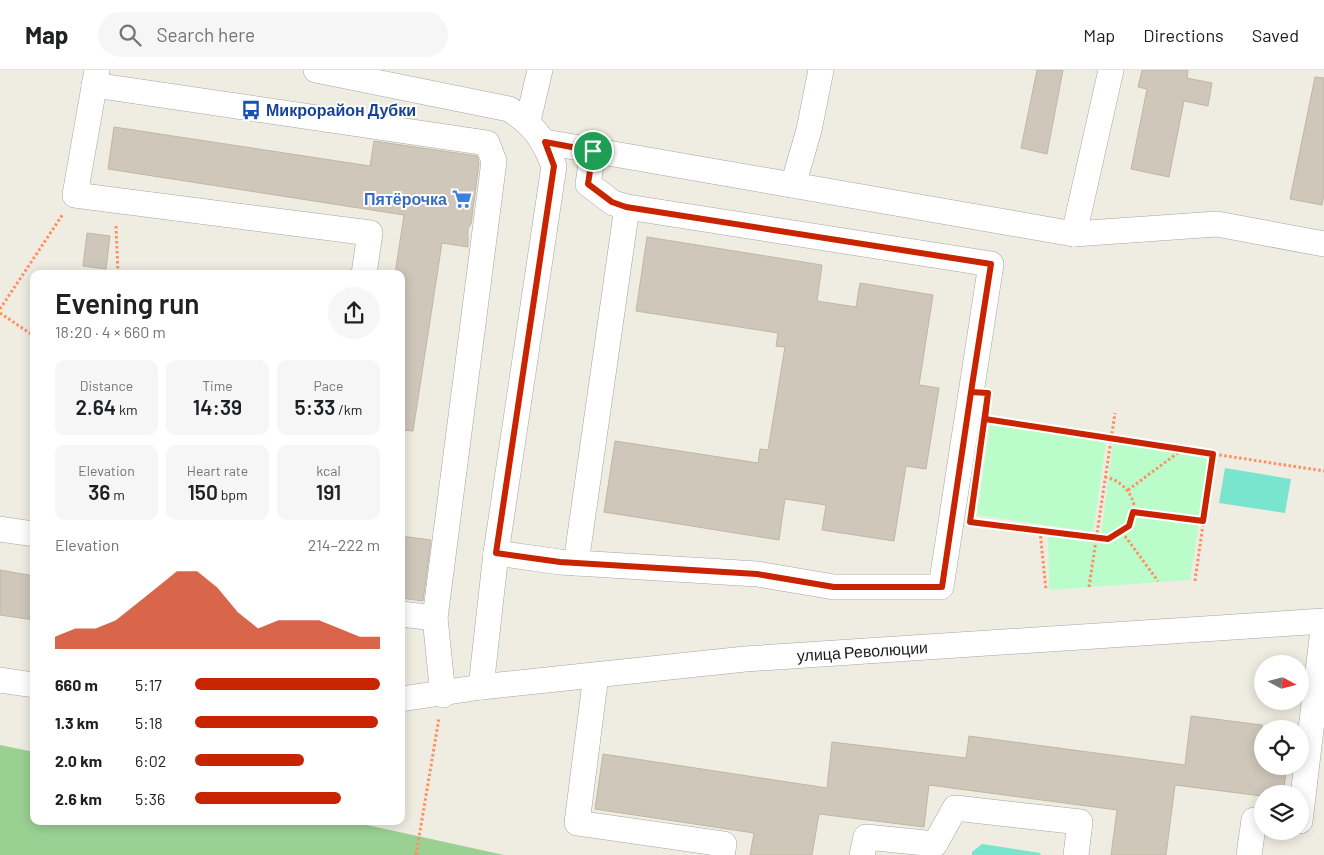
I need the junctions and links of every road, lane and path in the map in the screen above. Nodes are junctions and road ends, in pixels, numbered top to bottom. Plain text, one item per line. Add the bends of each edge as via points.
1 (316, 70) edge
2 (540, 70) edge
3 (821, 70) edge
4 (1111, 70) edge
5 (351, 73) edge
6 (96, 77) edge
7 (528, 121) junction
8 (545, 142) junction
9 (593, 151) junction
10 (793, 185) junction
11 (76, 195) junction
12 (114, 200) junction
13 (626, 207) junction
14 (1074, 234) junction
15 (1324, 244) edge
16 (118, 270) edge
17 (365, 270) edge
18 (0, 311) edge
19 (30, 333) edge
20 (1115, 413) dead end
21 (985, 419) dead end
22 (1111, 438) junction
23 (1183, 449) junction
24 (1213, 454) junction
25 (1324, 465) edge
26 (1324, 471) edge
27 (1105, 476) junction
28 (1128, 490) junction
29 (1133, 512) junction
30 (1203, 521) junction
31 (970, 522) dead end
32 (0, 528) edge
33 (1040, 531) junction
34 (1122, 532) junction
35 (30, 533) edge
36 (1096, 538) junction
37 (496, 553) junction
38 (576, 563) junction
39 (1158, 581) dead end
40 (1195, 581) dead end
41 (1089, 587) dead end
42 (1046, 590) dead end
43 (405, 614) edge
44 (435, 618) junction
45 (1324, 621) edge
46 (596, 675) junction
47 (0, 680) edge
48 (30, 684) edge
49 (481, 688) junction
50 (442, 694) junction
51 (405, 699) edge
52 (1304, 785) edge
53 (1254, 820) edge
54 (416, 855) edge
55 (722, 855) edge
56 (862, 855) edge
57 (1076, 855) edge
58 (1249, 855) edge

1 - 5 street
2 - 7 street
3 - 10 street via 809,130
4 - 14 street
5 - 7 street via 510,109
6 - 11 street
6 - 44 street via 487,143 494,162
7 - 8 street
8 - 9 street
8 - 37 street via 554,166
9 - 10 street
9 - 13 street via 588,184 612,202
10 - 14 street
11 - 12 street
11 - 18 path
12 - 16 path
12 - 17 street via 370,233
13 - 38 street
13 - 38 street via 991,264 942,587 834,587 757,574
14 - 15 street via 1217,224
18 - 19 path
20 - 22 path
21 - 22 path
22 - 23 path
22 - 27 path
23 - 24 path
23 - 28 path
24 - 26 path
24 - 30 path
25 - 26 path
27 - 28 path via 1122,482
27 - 36 path
28 - 29 path via 1134,504
29 - 30 path
29 - 34 path via 1129,526
30 - 40 path
31 - 33 path
32 - 35 street
33 - 36 path
33 - 42 path
34 - 36 path via 1108,539
34 - 39 path
36 - 41 path
37 - 38 street
37 - 49 street
43 - 44 street
44 - 50 street
45 - 46 street, улица Революции via 755,658
45 - 52 street
46 - 49 street, улица Революции
46 - 55 street via 578,823 724,844
47 - 48 street
49 - 50 street, улица Революции
50 - 51 street, улица Революции
50 - 54 path
53 - 58 street
56 - 57 street via 866,837 935,844 955,808 1080,822

